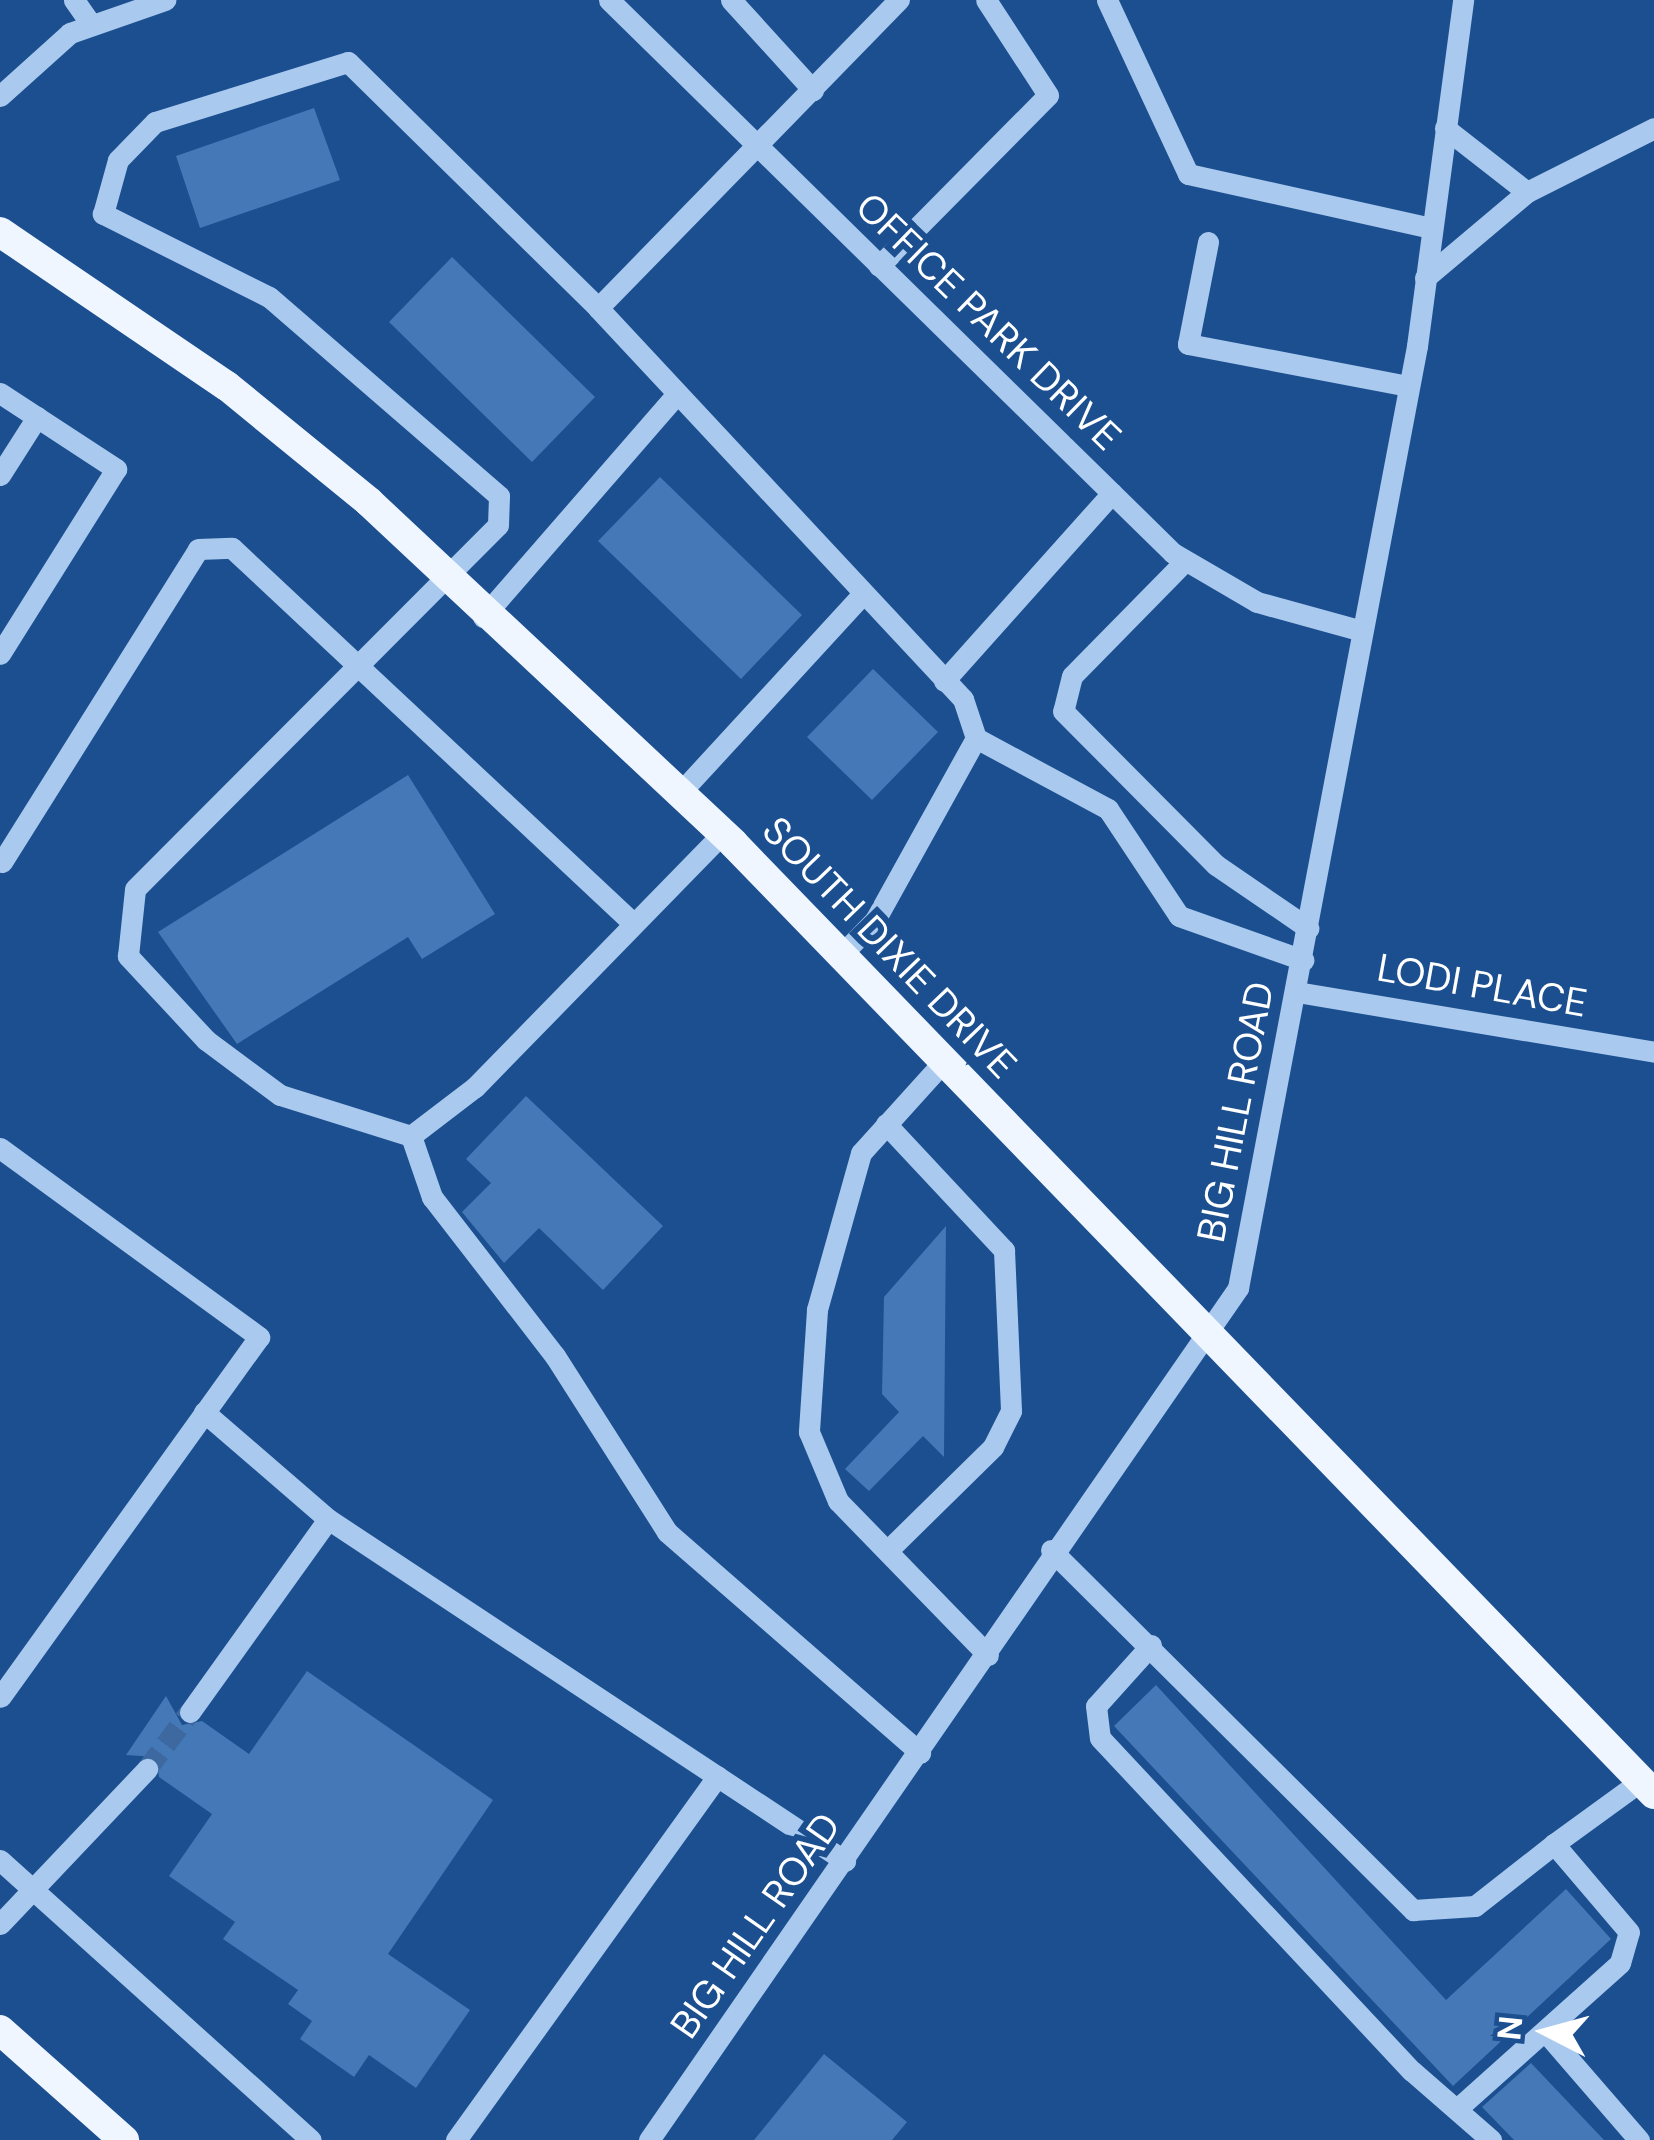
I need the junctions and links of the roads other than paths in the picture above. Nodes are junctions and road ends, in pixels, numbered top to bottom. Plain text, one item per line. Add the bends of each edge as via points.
1 (74, 0) edge
2 (165, 0) edge
3 (609, 0) edge
4 (731, 0) edge
5 (898, 0) edge
6 (986, 0) edge
7 (1107, 0) edge
8 (1463, 0) edge
9 (91, 24) junction
10 (813, 89) junction
11 (0, 96) edge
12 (1445, 128) junction
13 (1654, 128) edge
14 (760, 150) junction
15 (1527, 192) junction
16 (1431, 228) junction
17 (0, 232) edge
18 (1208, 242) dead end
19 (879, 266) junction
20 (1425, 278) junction
21 (598, 308) junction
22 (1408, 386) junction
23 (0, 393) edge
24 (676, 395) junction
25 (37, 417) junction
26 (0, 475) edge
27 (1112, 493) junction
28 (1185, 561) junction
29 (447, 581) junction
30 (859, 598) junction
31 (483, 617) junction
32 (1359, 630) junction
33 (0, 654) edge
34 (362, 664) junction
35 (944, 681) junction
36 (976, 738) junction
37 (678, 795) junction
38 (722, 834) junction
39 (2, 862) edge
40 (634, 924) junction
41 (1308, 928) junction
42 (843, 953) junction
43 (1303, 960) junction
44 (1297, 992) junction
45 (1654, 1052) edge
46 (945, 1060) junction
47 (886, 1124) junction
48 (411, 1136) junction
49 (0, 1148) edge
50 (1206, 1332) junction
51 (204, 1412) junction
52 (328, 1519) junction
53 (1051, 1550) junction
54 (886, 1551) junction
55 (1151, 1645) junction
56 (988, 1655) junction
57 (0, 1697) edge
58 (190, 1712) tunnel mouth
59 (920, 1753) junction
60 (147, 1769) tunnel mouth
61 (718, 1776) junction
62 (1648, 1787) edge
63 (1555, 1844) junction
64 (0, 1860) edge
65 (845, 1861) junction
66 (34, 1891) junction
67 (0, 1924) edge
68 (0, 2030) edge
69 (1548, 2035) junction
70 (1458, 2108) junction
71 (124, 2140) edge
72 (311, 2140) edge
73 (456, 2140) edge
74 (649, 2140) edge
75 (1491, 2140) edge
76 (1639, 2140) edge

1 - 9 street
2 - 9 street
3 - 14 street, OFFICE PARK DRIVE
4 - 10 street
5 - 10 street
6 - 19 street via 1048,95
7 - 16 street via 1188,174
8 - 12 street, BIG HILL ROAD
9 - 11 street via 39,52
10 - 14 street
12 - 15 street
12 - 16 street, BIG HILL ROAD
13 - 15 street
14 - 19 street, OFFICE PARK DRIVE
14 - 21 street
15 - 20 street
16 - 20 street, BIG HILL ROAD
17 - 29 main road, SOUTH DIXIE DRIVE via 227,386
18 - 22 street via 1188,344
19 - 27 street, OFFICE PARK DRIVE
20 - 22 street, BIG HILL ROAD
21 - 24 street
21 - 29 street via 348,62 155,122 118,160 103,214 269,296 499,496 498,525
22 - 32 street, BIG HILL ROAD
23 - 25 street
24 - 30 street
24 - 31 street
25 - 26 street
25 - 33 street via 116,470
27 - 28 street, OFFICE PARK DRIVE
27 - 35 street
28 - 32 street, OFFICE PARK DRIVE via 1257,602
28 - 41 street via 1072,676 1063,711 1216,866
29 - 31 main road, SOUTH DIXIE DRIVE
29 - 34 street
30 - 35 street
30 - 37 street
31 - 37 main road, SOUTH DIXIE DRIVE
32 - 41 street, BIG HILL ROAD
34 - 39 street via 232,548 198,549
34 - 40 street
34 - 48 street via 135,890 124,934 128,956 206,1040 280,1095
35 - 36 street
36 - 42 street via 874,920
36 - 43 street via 1108,809 1179,916
37 - 38 main road, SOUTH DIXIE DRIVE
38 - 40 street
38 - 42 main road, SOUTH DIXIE DRIVE
40 - 48 street via 476,1087
41 - 43 street, BIG HILL ROAD
42 - 46 main road, SOUTH DIXIE DRIVE
43 - 44 street, BIG HILL ROAD
44 - 45 street, LODI PLACE
44 - 50 street, BIG HILL ROAD via 1238,1288
46 - 47 street
46 - 50 main road, SOUTH DIXIE DRIVE
47 - 54 street via 861,1153 817,1310 808,1432 838,1501
47 - 54 street via 1004,1250 1011,1411 993,1447
48 - 59 street via 432,1197 555,1355 667,1532
49 - 51 street via 259,1336
50 - 53 street, BIG HILL ROAD
50 - 62 main road, SOUTH DIXIE DRIVE
51 - 52 street
51 - 57 street
52 - 58 street
52 - 61 street
53 - 55 street
53 - 56 street, BIG HILL ROAD
54 - 56 street
55 - 63 street via 1413,1910 1475,1906
55 - 70 street via 1096,1706 1100,1738
56 - 59 street, BIG HILL ROAD
59 - 65 street, BIG HILL ROAD
60 - 66 street
61 - 65 street
61 - 73 street
62 - 63 street
63 - 69 street via 1629,1932 1619,1964
64 - 66 street
65 - 74 street, BIG HILL ROAD
66 - 67 street
66 - 72 street
68 - 71 main road
69 - 70 street
69 - 76 street
70 - 75 street

